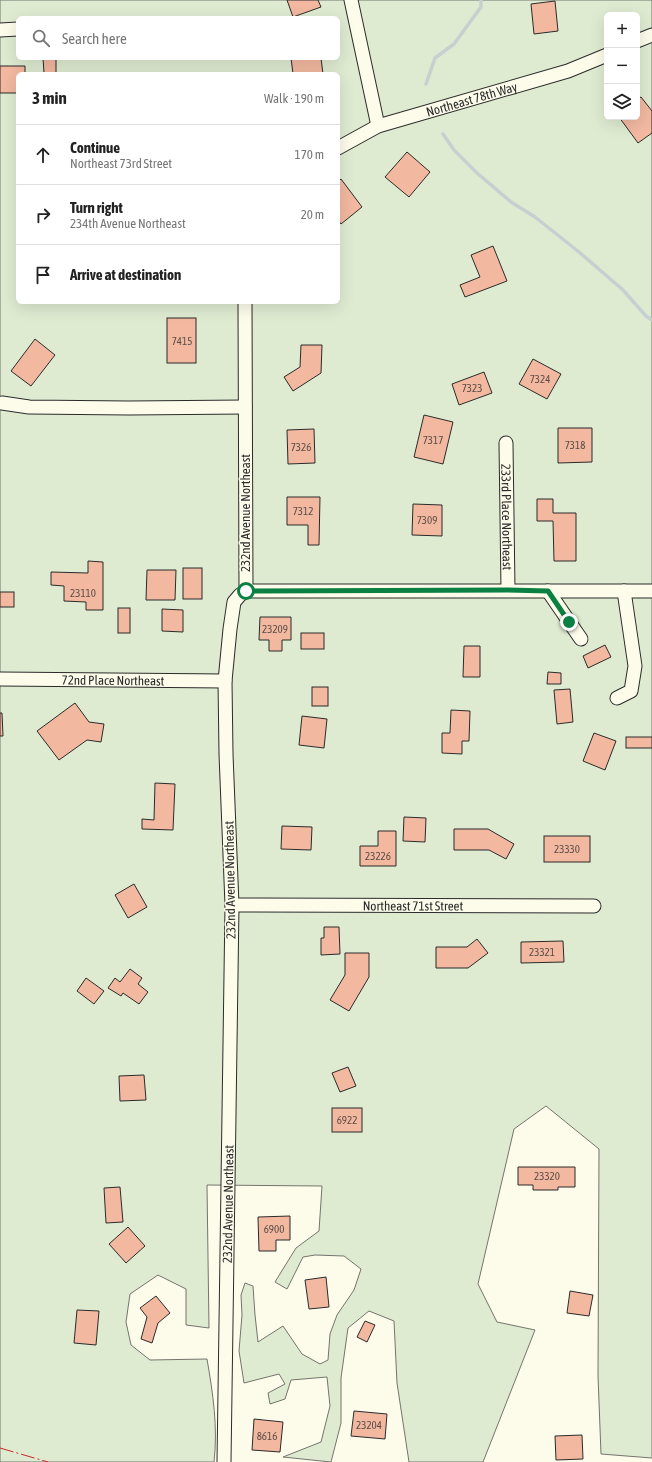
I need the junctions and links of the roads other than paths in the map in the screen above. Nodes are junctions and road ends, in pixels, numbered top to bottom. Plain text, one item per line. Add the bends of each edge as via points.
1 (351, 0) edge
2 (16, 29) edge
3 (0, 30) edge
4 (652, 35) edge
5 (640, 40) edge
6 (604, 56) edge
7 (378, 126) junction
8 (340, 147) edge
9 (245, 304) edge
10 (2, 403) dead end
11 (245, 407) junction
12 (506, 443) dead end
13 (508, 590) junction
14 (246, 591) junction
15 (548, 591) junction
16 (624, 591) junction
17 (652, 591) edge
18 (581, 639) dead end
19 (0, 679) edge
20 (225, 681) junction
21 (617, 698) dead end
22 (232, 905) junction
23 (594, 906) dead end
24 (224, 1462) edge

1 - 7 street
2 - 3 street
4 - 5 street
6 - 7 street, Northeast 78th Way via 568,71
7 - 8 street, Northeast 78th Way
9 - 11 street, 232nd Avenue Northeast
10 - 11 street via 29,407
11 - 14 street, 232nd Avenue Northeast
12 - 13 street, 233rd Place Northeast
13 - 14 street
13 - 15 street
14 - 20 street, 232nd Avenue Northeast via 234,602
15 - 16 street
15 - 18 street
16 - 17 street
16 - 21 street via 635,666 631,691
19 - 20 street, 72nd Place Northeast
20 - 22 street, 232nd Avenue Northeast
22 - 23 street, Northeast 71st Street
22 - 24 street, 232nd Avenue Northeast

